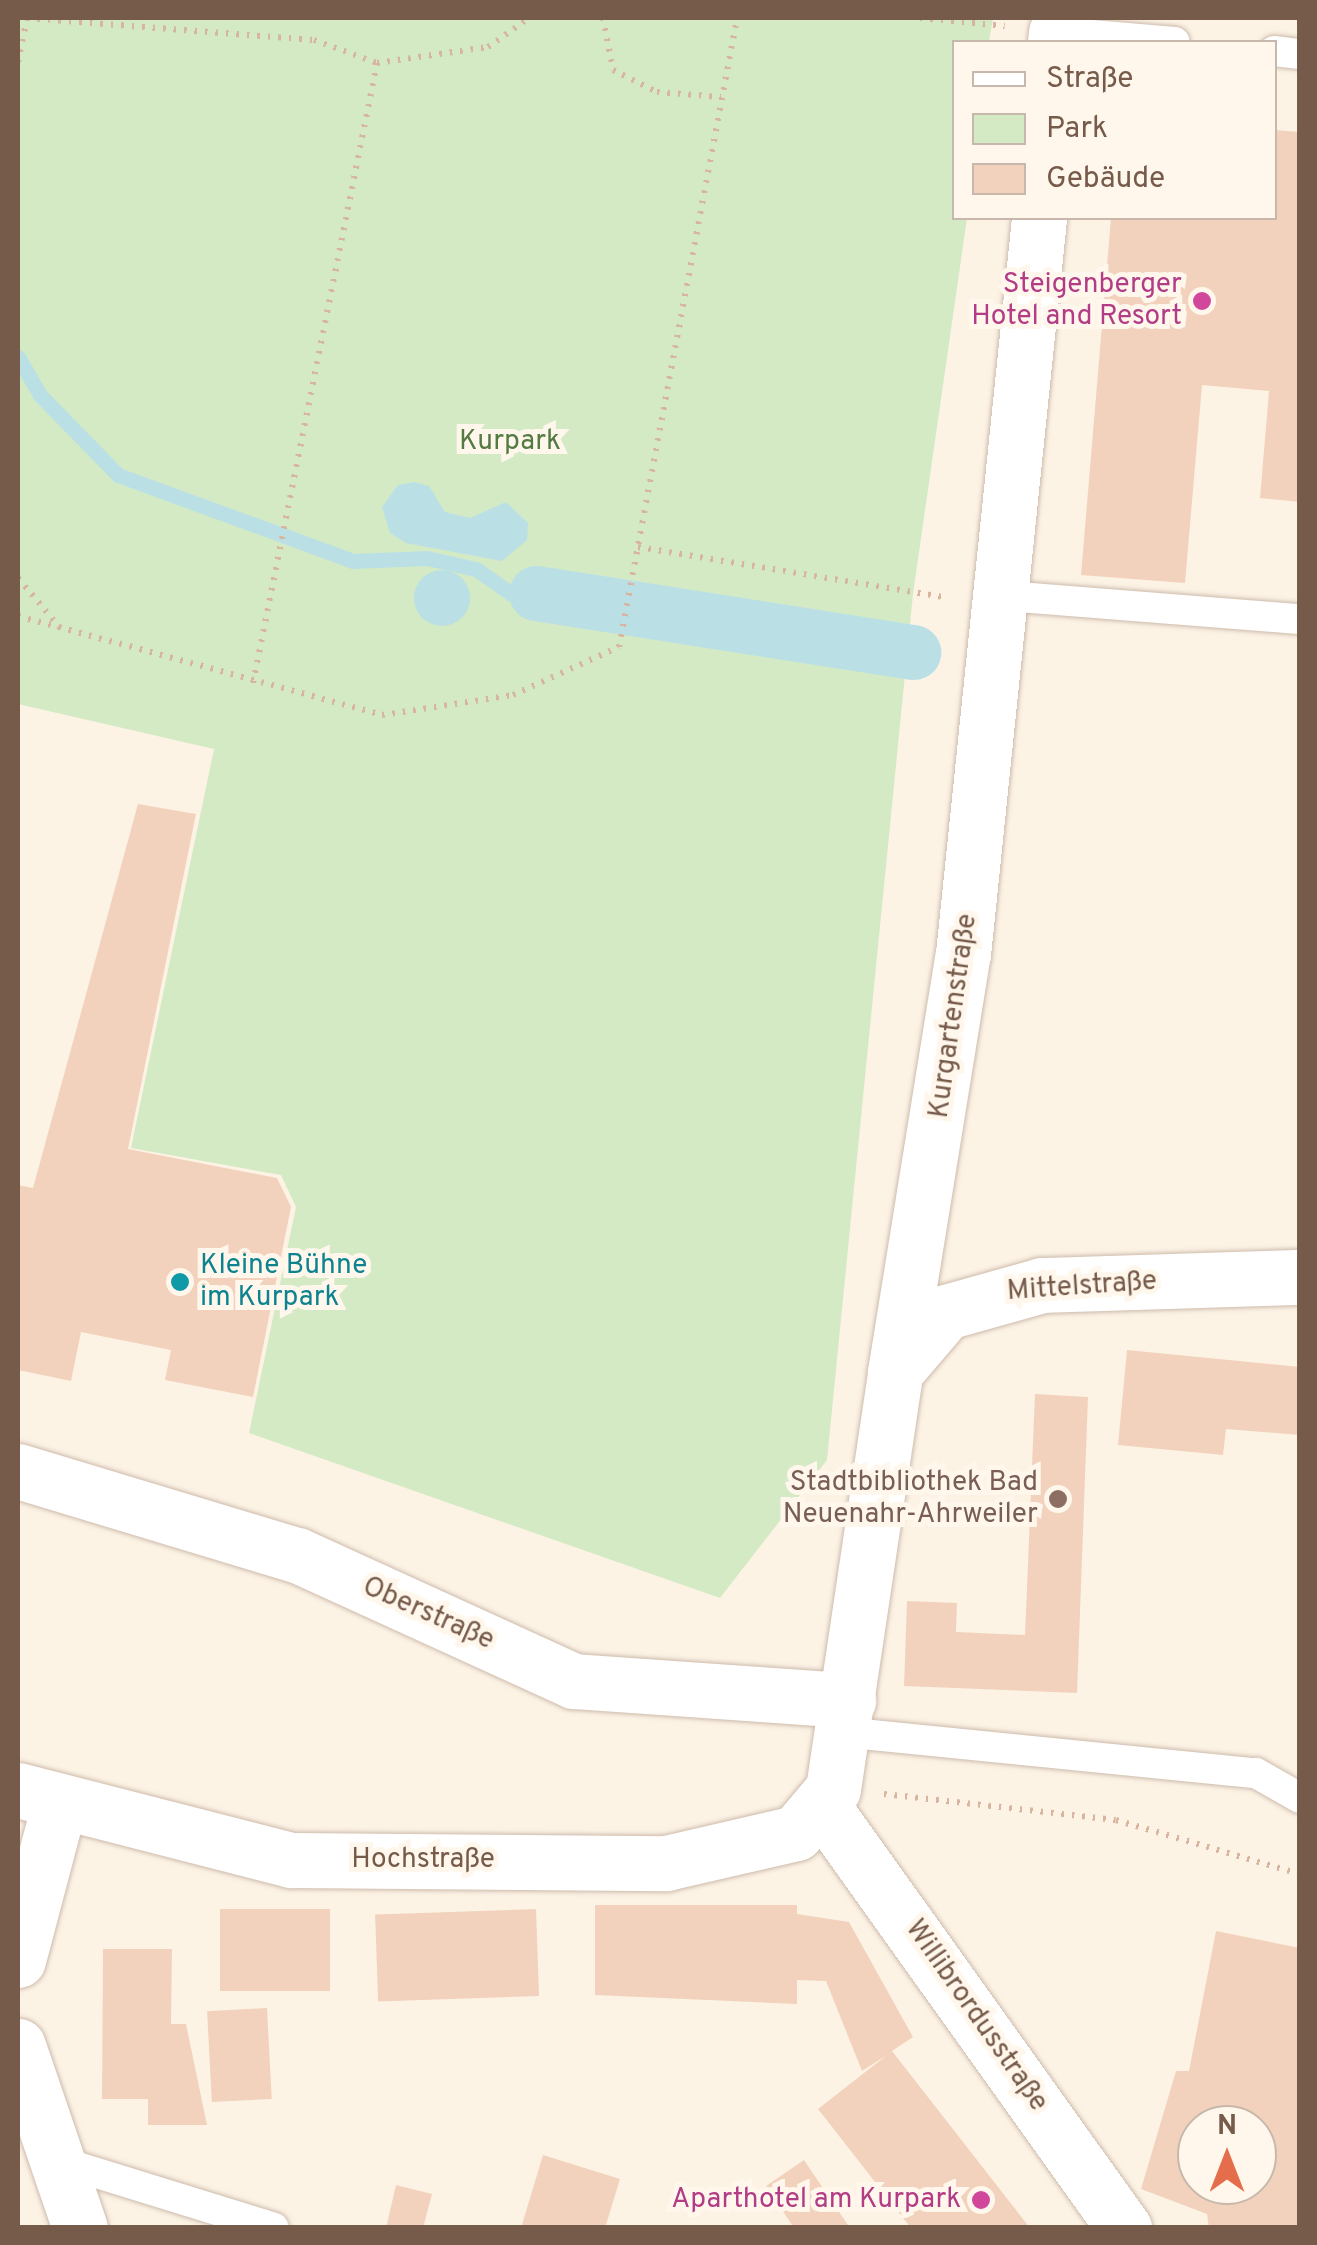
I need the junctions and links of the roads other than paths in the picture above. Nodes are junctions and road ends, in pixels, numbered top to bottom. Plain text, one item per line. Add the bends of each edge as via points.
1 (1056, 31) edge
2 (1153, 40) edge
3 (1039, 220) edge
4 (1005, 596) junction
5 (1300, 618) edge
6 (1300, 1277) edge
7 (895, 1372) junction
8 (18, 1471) edge
9 (845, 1716) junction
10 (38, 1798) edge
11 (828, 1798) junction
12 (1300, 1798) edge
13 (18, 1960) edge
14 (18, 2046) edge
15 (55, 2160) junction
16 (80, 2228) edge
17 (274, 2228) edge
18 (1124, 2228) edge

1 - 2 lane
3 - 4 street, Kurgartenstraße
4 - 5 lane
4 - 7 street, Kurgartenstraße via 922,1247
6 - 7 street, Mittelstraße via 1002,1290 946,1312
7 - 9 street, Kurgartenstraße
8 - 9 street, Oberstraße via 297,1555 574,1681
9 - 11 street, Kurgartenstraße
9 - 12 lane, Oberstraße via 1256,1773
10 - 11 street, Hochstraße via 291,1860 666,1863 796,1833
10 - 13 street
11 - 18 street, Willibrordusstraße
14 - 15 street
15 - 16 street
15 - 17 lane

